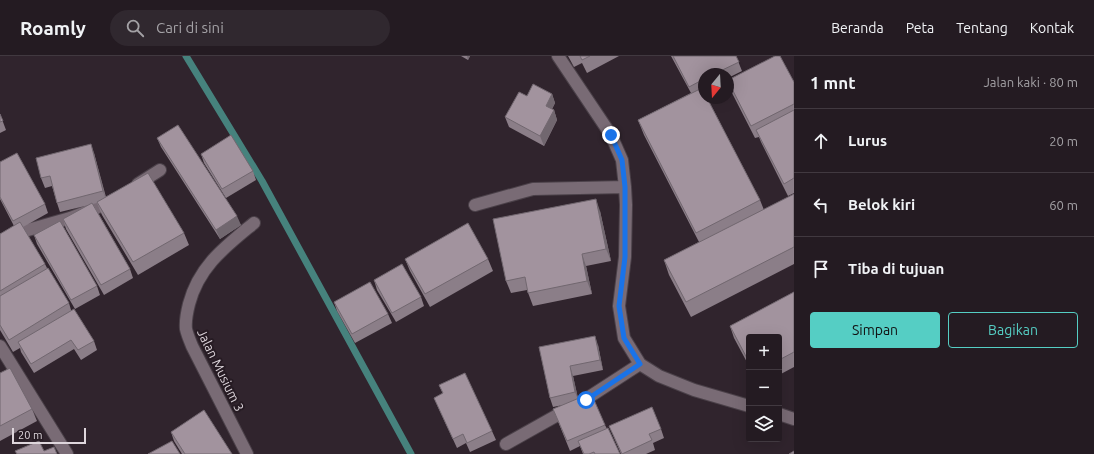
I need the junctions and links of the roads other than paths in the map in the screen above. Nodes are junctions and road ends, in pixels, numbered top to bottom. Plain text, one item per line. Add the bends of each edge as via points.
1 (558, 56) edge
2 (160, 170) dead end
3 (625, 187) junction
4 (474, 205) dead end
5 (254, 223) dead end
6 (0, 241) edge
7 (0, 346) edge
8 (640, 364) junction
9 (746, 405) edge
10 (782, 415) edge
11 (794, 419) edge
12 (506, 444) dead end
13 (67, 454) edge
14 (247, 454) edge

1 - 3 street via 611,135 622,160
2 - 6 street via 109,203
3 - 4 street via 533,189
3 - 8 street via 625,257 619,306 624,338
5 - 14 street, Jalan Musium 3 via 219,252 206,269 195,285 186,317 186,329 192,346
7 - 13 street
8 - 9 street via 659,376 694,390
8 - 12 street via 586,400
10 - 11 street

